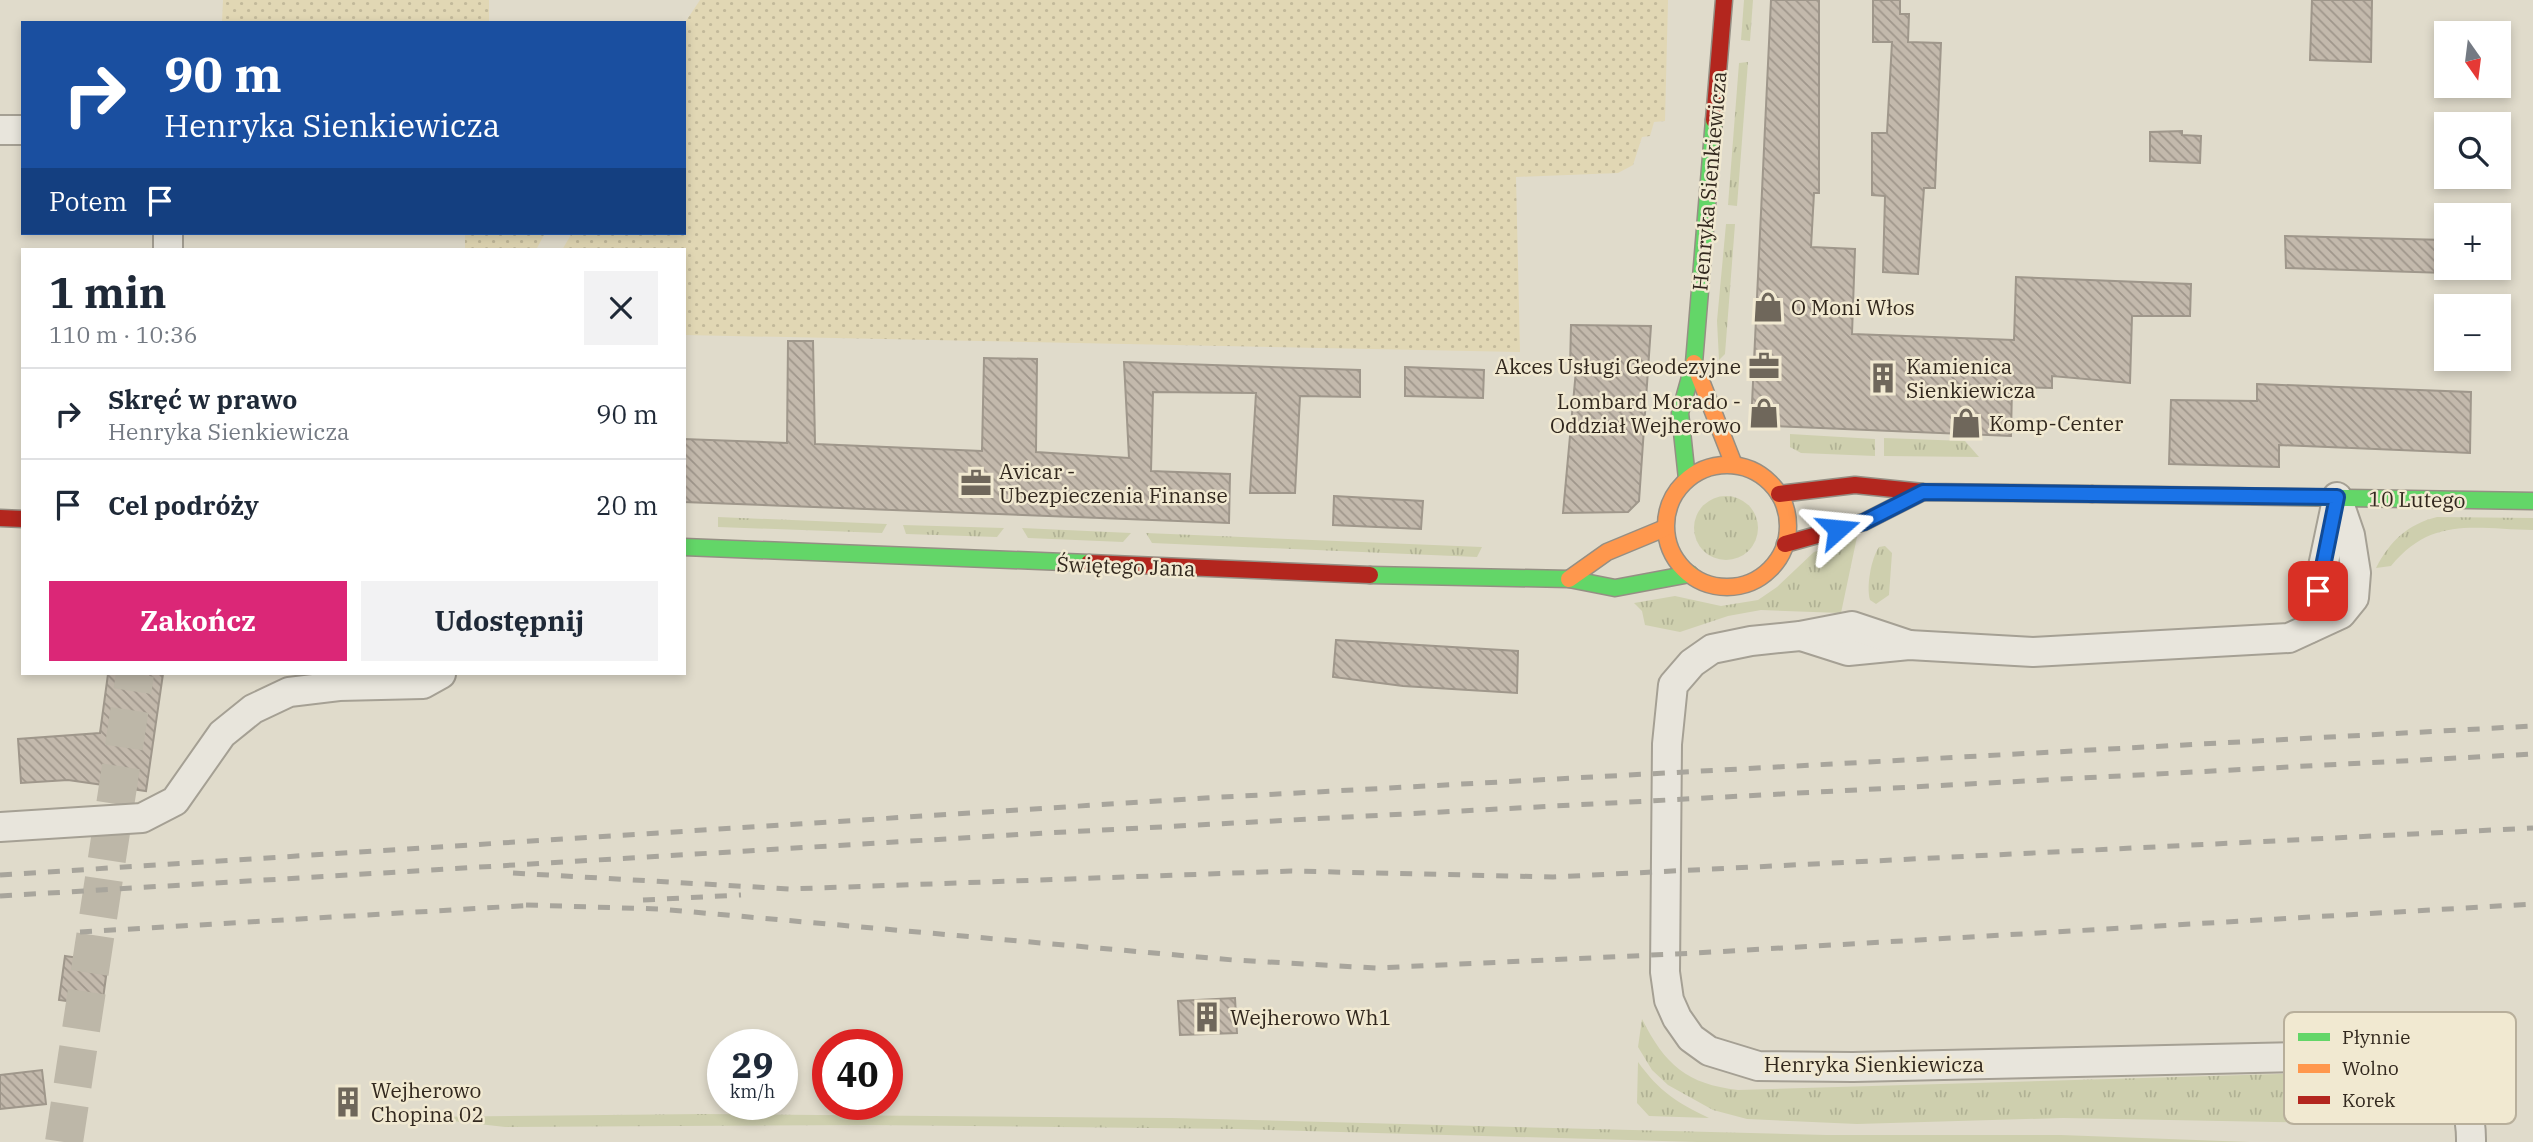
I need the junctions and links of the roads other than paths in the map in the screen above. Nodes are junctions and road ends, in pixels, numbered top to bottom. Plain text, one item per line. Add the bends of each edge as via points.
1 (1724, 0) edge
2 (0, 130) edge
3 (21, 130) edge
4 (1693, 363) junction
5 (1734, 464) junction
6 (1687, 479) junction
7 (1923, 492) junction
8 (1779, 494) junction
9 (2337, 497) junction
10 (2533, 501) edge
11 (0, 518) edge
12 (21, 519) edge
13 (1665, 528) junction
14 (1785, 544) junction
15 (686, 547) edge
16 (1690, 575) junction
17 (1569, 579) junction
18 (439, 675) edge
19 (0, 827) edge
20 (2284, 1057) edge
21 (2469, 1124) edge
22 (2471, 1142) edge

1 - 4 street, Henryka Sienkiewicza
2 - 3 street
4 - 5 street, Henryka Sienkiewicza
4 - 6 street, Henryka Sienkiewicza via 1681,413
5 - 6 street via 1717,465
5 - 8 street via 1752,469
6 - 13 street via 1675,493
7 - 8 street, 10 Lutego via 1855,485
7 - 9 street, 10 Lutego
7 - 14 street, 10 Lutego via 1864,522
8 - 14 street via 1787,518
9 - 10 street, 10 Lutego
9 - 20 street, Henryka Sienkiewicza via 2350,535 2356,573 2354,598 2341,614 2289,638 2034,652 1909,645 1852,626 1751,641 1712,649 1692,663 1674,685 1667,744 1665,972 1677,1018 1691,1038 1709,1051 1758,1066
11 - 12 street
13 - 16 street via 1677,561
13 - 17 street via 1607,552
14 - 16 street via 1763,576 1745,584 1716,586
15 - 17 street, Świętego Jana via 1470,579
16 - 17 street, Świętego Jana via 1615,588
18 - 19 street via 423,684 289,692 253,709 222,734 175,802 142,818
21 - 22 street, Henryka Sienkiewicza

